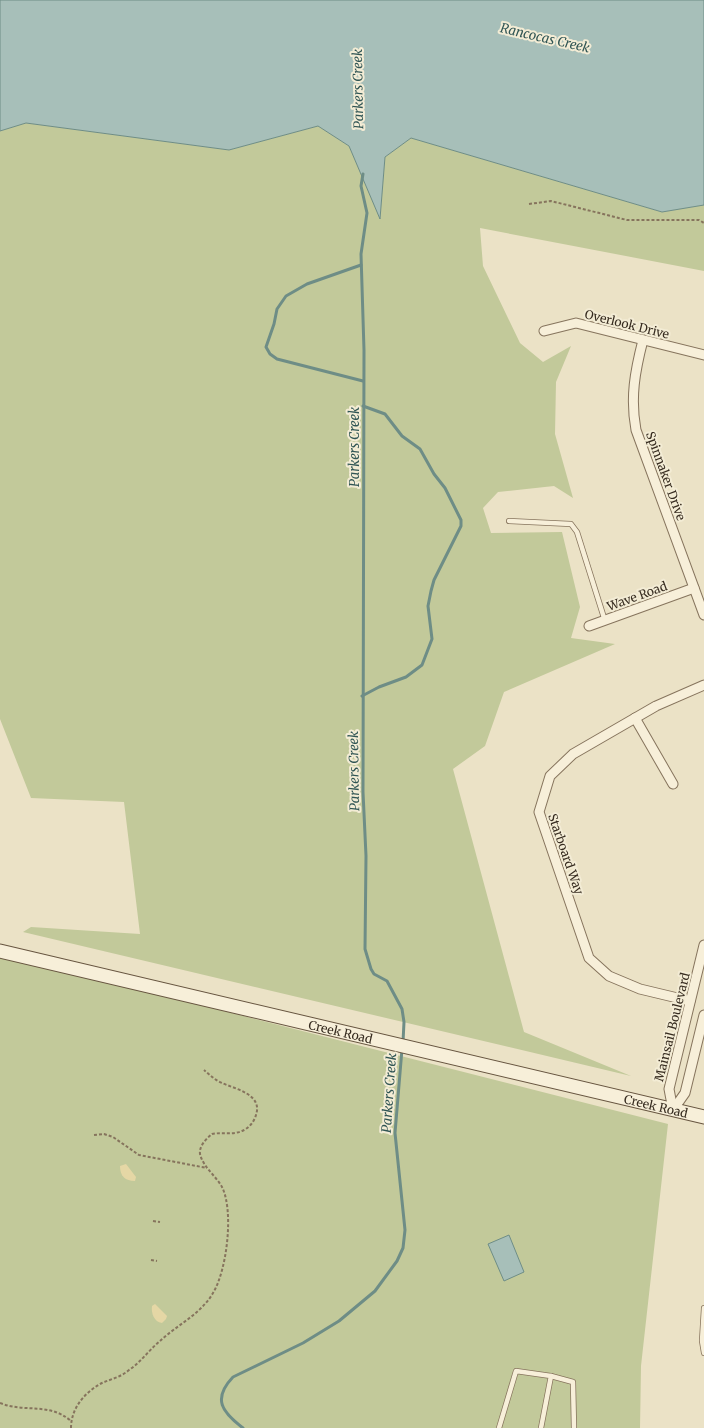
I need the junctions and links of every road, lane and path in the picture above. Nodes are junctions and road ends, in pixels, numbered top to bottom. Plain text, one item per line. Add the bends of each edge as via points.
1 (529, 204) dead end
2 (704, 223) edge
3 (544, 331) dead end
4 (643, 340) junction
5 (704, 355) edge
6 (509, 521) dead end
7 (694, 588) junction
8 (704, 615) edge
9 (605, 621) junction
10 (589, 626) dead end
11 (704, 685) edge
12 (635, 718) junction
13 (673, 784) dead end
14 (704, 945) edge
15 (0, 951) edge
16 (690, 1001) junction
17 (704, 1015) edge
18 (204, 1070) dead end
19 (673, 1110) junction
20 (704, 1117) edge
21 (94, 1135) dead end
22 (208, 1168) junction
23 (153, 1221) dead end
24 (160, 1222) dead end
25 (151, 1260) dead end
26 (157, 1261) dead end
27 (704, 1308) edge
28 (704, 1353) edge
29 (551, 1376) junction
30 (0, 1403) edge
31 (71, 1421) junction
32 (72, 1428) edge
33 (500, 1428) edge
34 (541, 1428) edge
35 (574, 1428) edge

1 - 2 path via 551,201 627,220 699,220
3 - 4 street, Overlook Drive via 576,323
4 - 5 street, Overlook Drive
4 - 7 street, Spinnaker Drive via 633,384 636,430
6 - 9 lane via 571,524 577,532
7 - 8 street, Spinnaker Drive
7 - 9 street, Wave Road
9 - 10 street, Wave Road
11 - 12 street, Starboard Way
12 - 13 street
12 - 16 street, Starboard Way via 573,754 550,776 539,812 589,958 609,976 640,989
14 - 16 street, Mainsail Boulevard
15 - 19 main road, Creek Road
16 - 19 street, Mainsail Boulevard via 669,1089
17 - 19 street via 685,1093
18 - 22 path via 219,1082 247,1093 255,1102 257,1112 252,1123 244,1130 237,1133 218,1133 208,1137 200,1154
19 - 20 main road, Creek Road
21 - 22 path via 104,1134 113,1137 139,1155
22 - 31 path via 221,1186 227,1203 226,1258 218,1285 195,1314 159,1341 129,1371 88,1393 76,1408
23 - 24 path
25 - 26 path
27 - 28 lane
29 - 33 lane via 516,1371
29 - 34 lane
29 - 35 lane via 573,1382
30 - 31 path via 20,1408 53,1410
31 - 32 path

